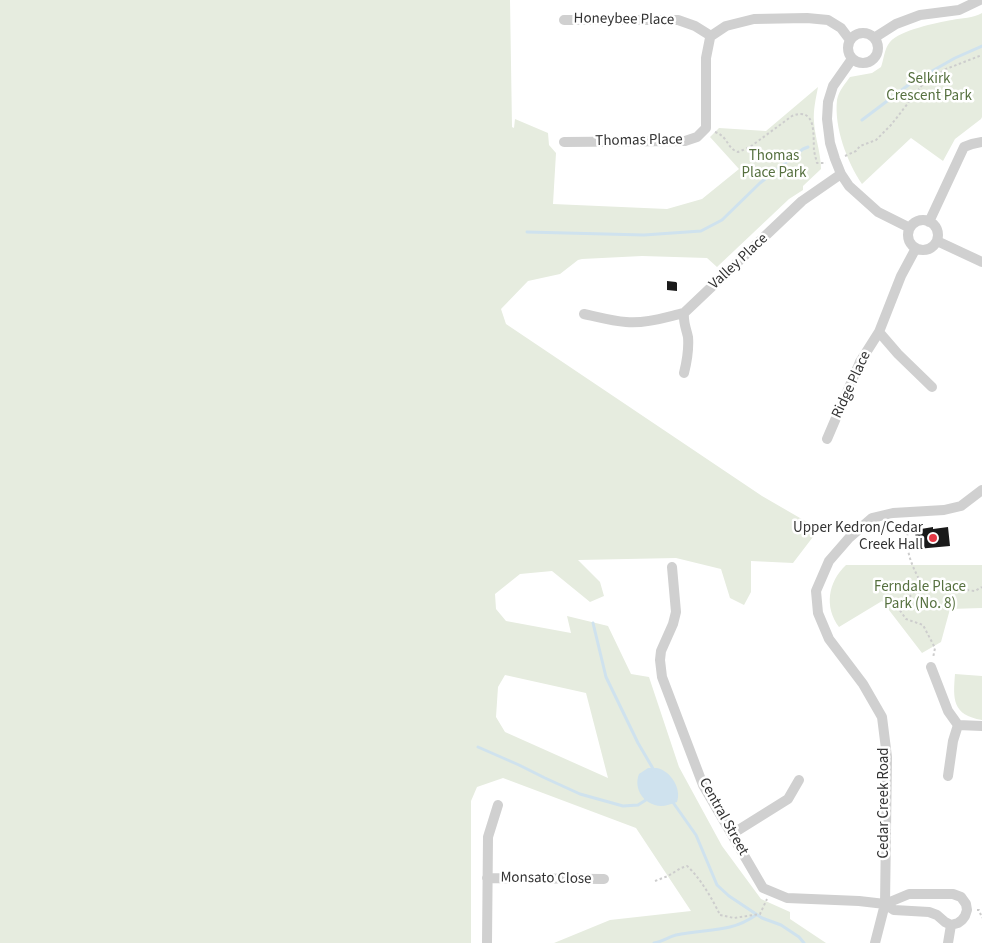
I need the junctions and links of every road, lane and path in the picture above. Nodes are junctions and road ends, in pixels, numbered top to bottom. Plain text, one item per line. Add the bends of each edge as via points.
1 (980, 0) edge
2 (564, 20) dead end
3 (711, 36) junction
4 (874, 38) junction
5 (850, 40) junction
6 (982, 55) edge
7 (852, 58) junction
8 (706, 128) junction
9 (564, 142) dead end
10 (982, 142) edge
11 (835, 160) junction
12 (841, 174) junction
13 (929, 222) junction
14 (910, 228) junction
15 (936, 241) junction
16 (916, 248) junction
17 (982, 262) edge
18 (684, 313) junction
19 (584, 314) dead end
20 (879, 332) junction
21 (684, 372) dead end
22 (932, 387) dead end
23 (827, 439) dead end
24 (982, 490) edge
25 (909, 522) dead end
26 (672, 567) dead end
27 (922, 585) junction
28 (982, 587) edge
29 (931, 667) joint
30 (958, 725) junction
31 (982, 726) edge
32 (948, 776) dead end
33 (798, 780) dead end
34 (498, 805) dead end
35 (732, 834) junction
36 (487, 878) junction
37 (604, 880) dead end
38 (655, 881) dead end
39 (770, 891) junction
40 (885, 904) junction
41 (977, 910) dead end
42 (982, 918) edge
43 (951, 925) junction
44 (487, 943) edge
45 (875, 943) edge
46 (948, 943) edge

1 - 4 street via 959,10 920,15 896,24
2 - 3 street, Honeybee Place via 678,20
3 - 5 street via 726,26 754,19 807,18 828,20 841,28
3 - 8 street via 706,58
4 - 5 street via 861,33
4 - 7 street via 878,47 875,57 861,63
5 - 7 street via 848,50
6 - 11 path via 946,69 923,84 876,140
7 - 11 street via 833,86 828,102 827,120
8 - 9 street, Thomas Place via 697,137 685,141
8 - 11 path via 722,134 738,152 750,148 792,116 806,115 813,127 817,163
10 - 13 street via 964,147
11 - 12 street
12 - 14 street via 849,186 878,212
12 - 18 street, Valley Place via 802,201
13 - 14 street via 921,220
13 - 15 street via 937,230
14 - 16 street via 909,240
15 - 16 street via 928,249
15 - 17 street
16 - 20 street, Ridge Place
18 - 19 street via 628,323
18 - 21 street via 688,338
20 - 22 street
20 - 23 street, Ridge Place via 860,362
24 - 40 street, Cedar Creek Road via 961,506 872,518 829,561 816,591 818,613 829,639 863,684 882,717 887,757
25 - 27 path via 907,547
26 - 35 street, Central Street via 676,612 661,651 662,677 703,785
27 - 28 path via 975,591
27 - 29 path via 899,609 906,619 923,625 931,638 936,648
29 - 30 street via 948,711
30 - 31 street
30 - 32 street
33 - 35 street via 788,799
34 - 36 street via 488,837
35 - 39 street, Central Street via 763,888
36 - 37 street, Monsato Close
36 - 44 street
38 - 39 path via 687,866 720,915 734,918 760,914
39 - 40 street via 787,898
40 - 43 street via 894,910 929,912
40 - 43 street via 909,894 953,894 961,897 967,910 962,920
40 - 45 street, Cedar Creek Road
41 - 42 path
43 - 46 street

